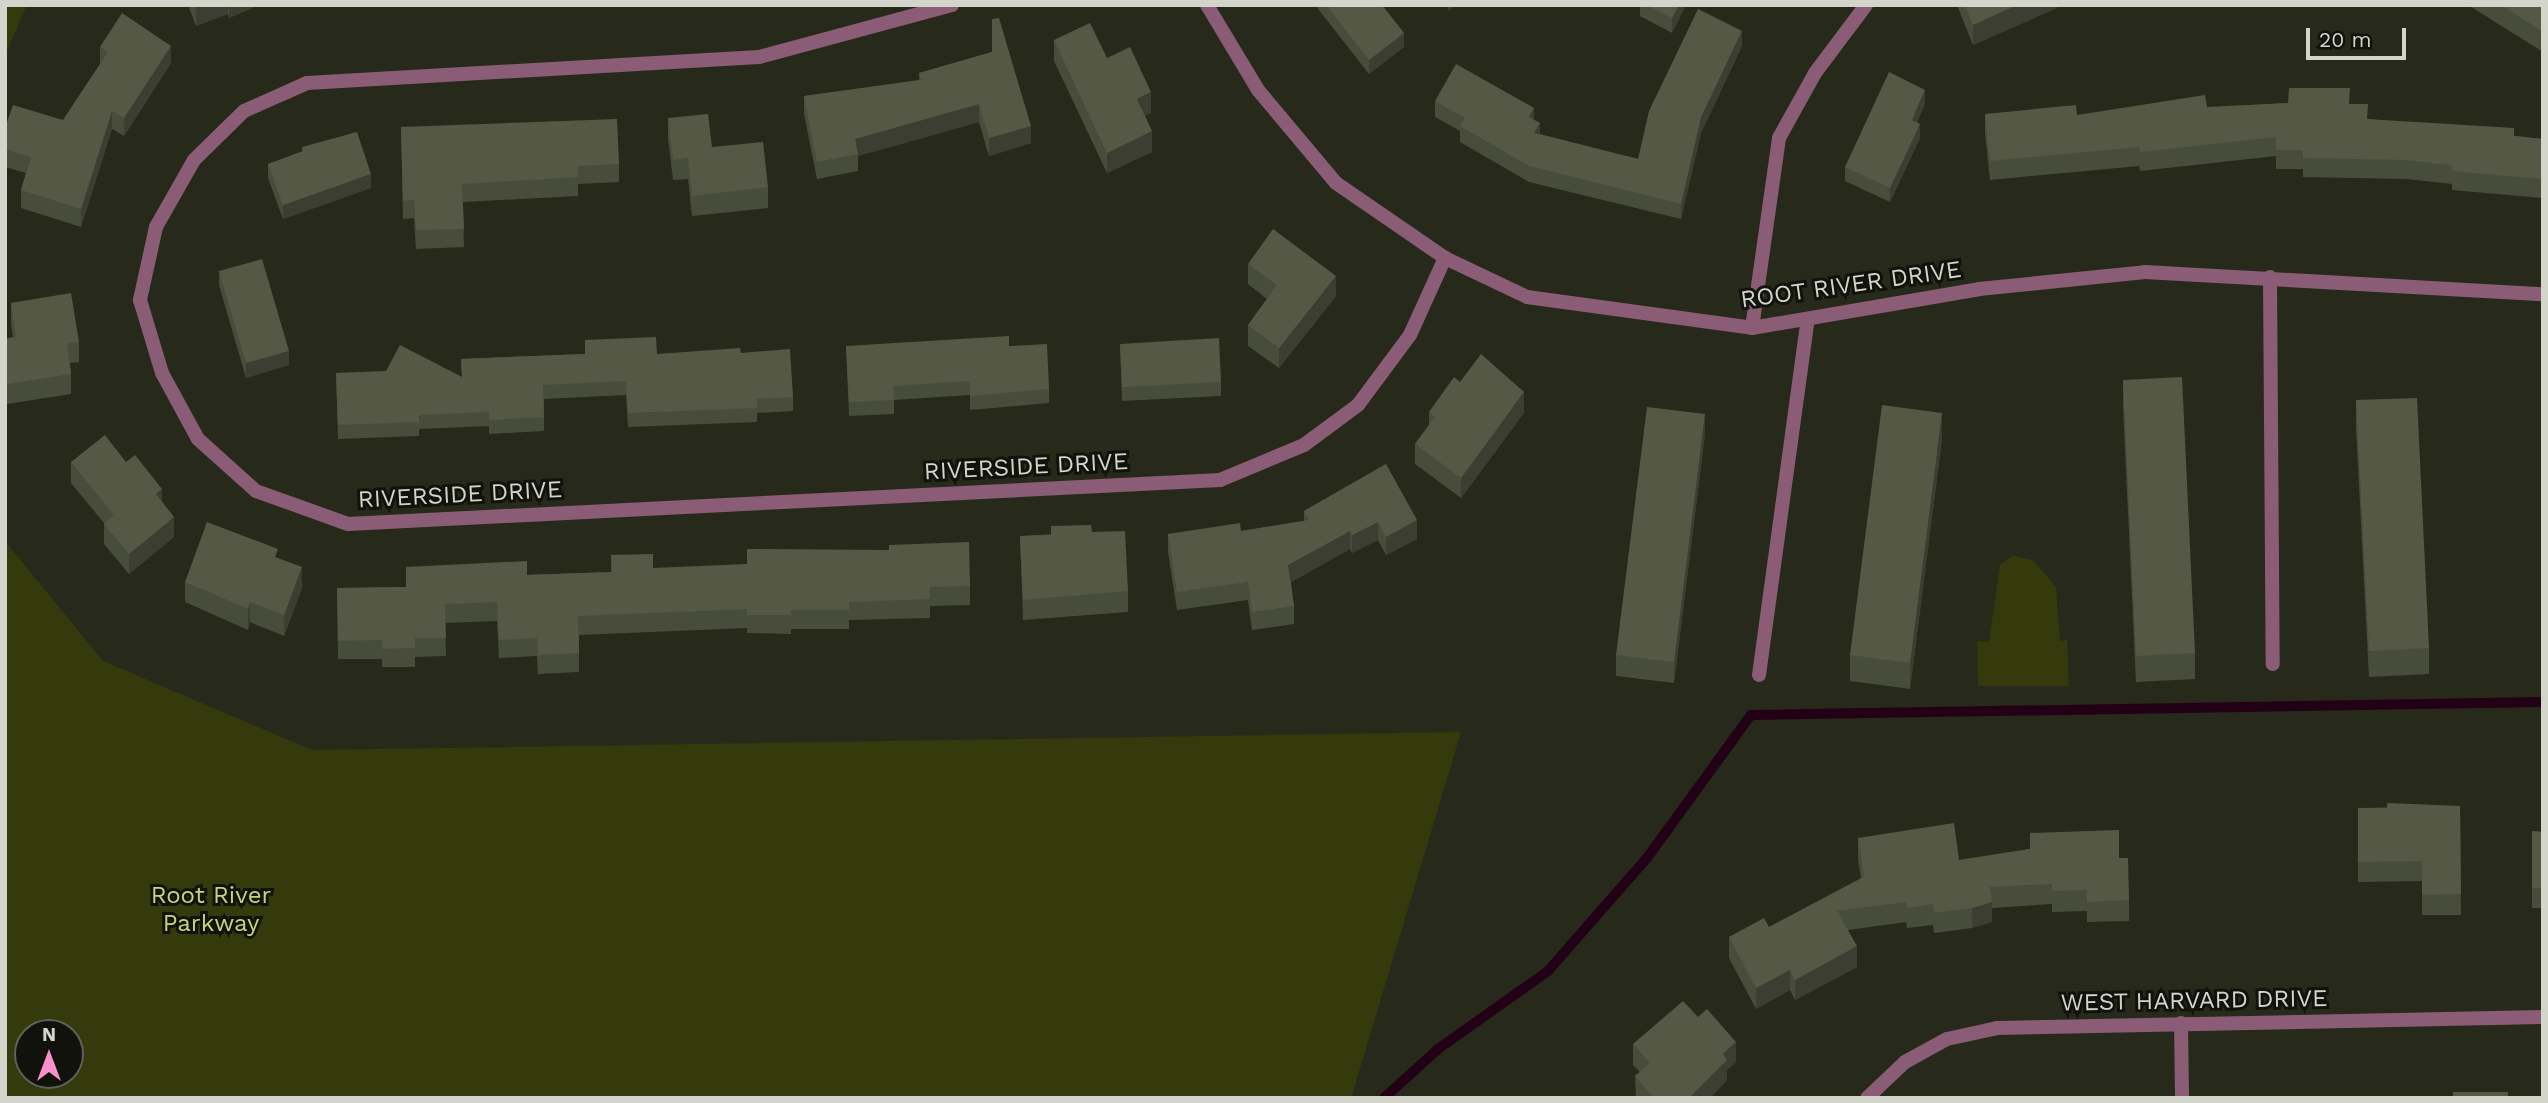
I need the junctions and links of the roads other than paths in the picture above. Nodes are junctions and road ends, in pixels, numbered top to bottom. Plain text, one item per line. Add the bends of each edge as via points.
1 (952, 5) edge
2 (1207, 5) edge
3 (1866, 5) edge
4 (1445, 258) junction
5 (2270, 277) junction
6 (2543, 295) edge
7 (1808, 319) junction
8 (1752, 328) junction
9 (2273, 664) dead end
10 (1759, 675) dead end
11 (2543, 1017) edge
12 (2181, 1023) junction
13 (1867, 1098) edge
14 (2182, 1098) edge

1 - 4 street, RIVERSIDE DRIVE via 760,57 307,83 243,111 194,160 156,227 140,300 162,373 198,439 257,491 348,524 1220,480 1304,445 1358,405 1410,335
2 - 4 street, ROOT RIVER DRIVE via 1258,90 1336,183
3 - 8 street via 1815,73 1779,138
4 - 8 street, ROOT RIVER DRIVE via 1527,297
5 - 6 street, ROOT RIVER DRIVE
5 - 7 street, ROOT RIVER DRIVE via 2145,272 1979,289
5 - 9 street
7 - 8 street, ROOT RIVER DRIVE
7 - 10 street
11 - 12 street, WEST HARVARD DRIVE
12 - 13 street, WEST HARVARD DRIVE via 1997,1028 1947,1040 1905,1062
12 - 14 street

